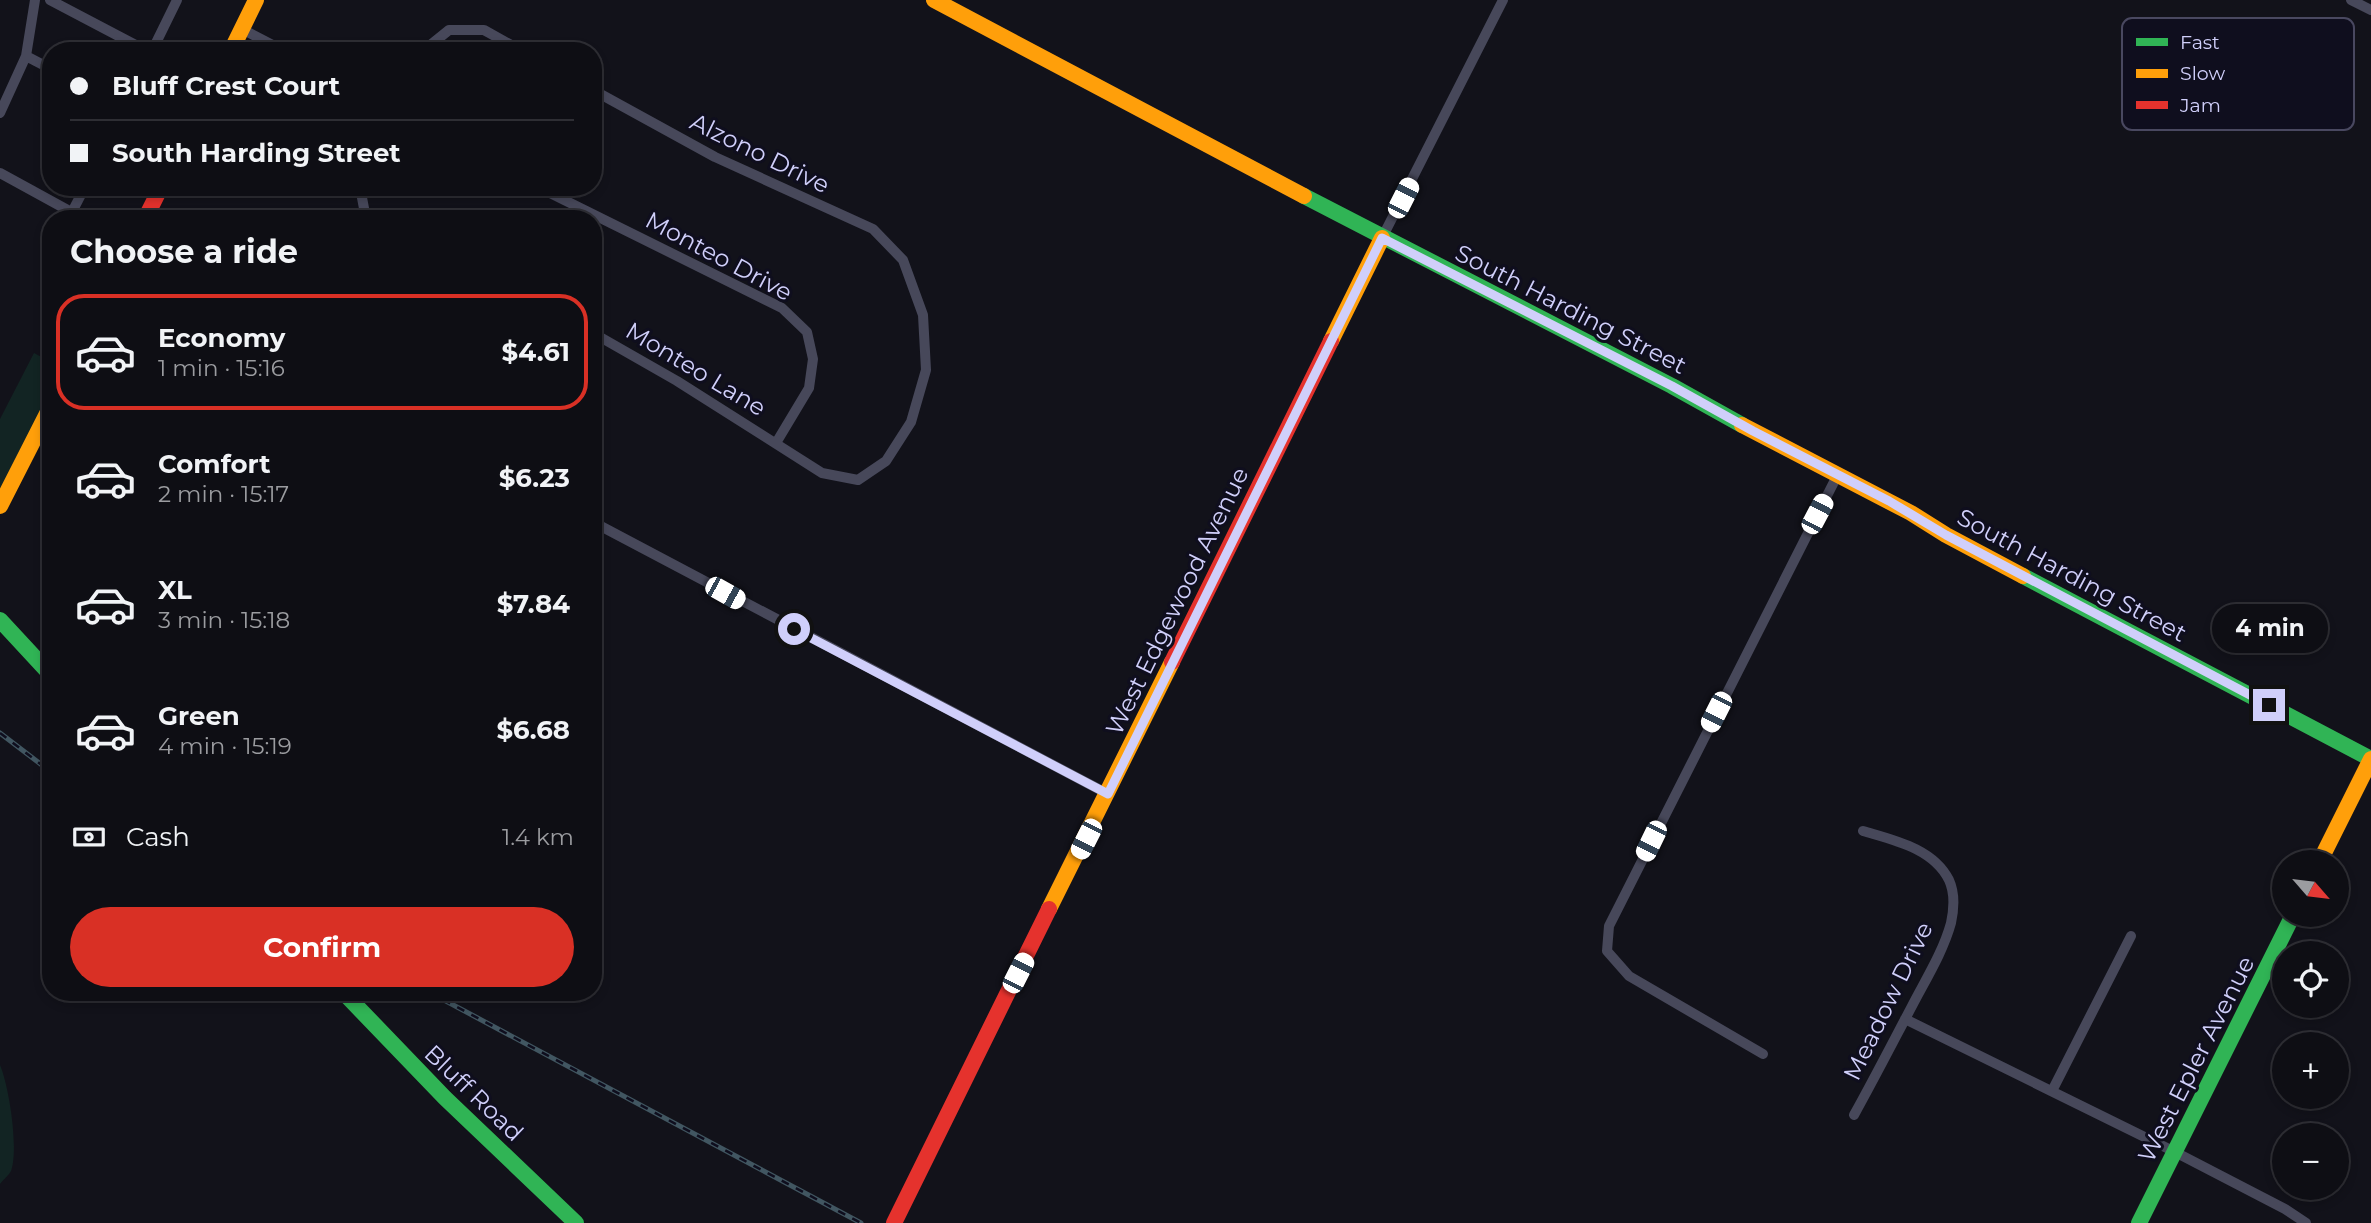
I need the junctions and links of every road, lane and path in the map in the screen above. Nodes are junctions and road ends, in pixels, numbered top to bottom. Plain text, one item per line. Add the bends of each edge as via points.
1 (36, 0) edge
2 (50, 0) edge
3 (177, 0) edge
4 (256, 0) edge
5 (934, 0) edge
6 (1503, 0) edge
7 (2351, 0) edge
8 (2371, 10) edge
9 (236, 41) edge
10 (132, 42) edge
11 (154, 42) edge
12 (434, 42) edge
13 (506, 42) edge
14 (26, 56) junction
15 (42, 64) edge
16 (602, 95) edge
17 (0, 113) edge
18 (0, 173) edge
19 (42, 196) edge
20 (42, 196) edge
21 (556, 196) edge
22 (68, 210) edge
23 (584, 210) edge
24 (602, 219) edge
25 (1382, 238) junction
26 (903, 260) joint
27 (602, 337) edge
28 (42, 424) edge
29 (776, 443) junction
30 (1838, 474) junction
31 (0, 506) edge
32 (602, 527) edge
33 (0, 620) edge
34 (42, 665) edge
35 (2371, 759) edge
36 (1108, 794) junction
37 (1863, 831) dead end
38 (2326, 850) edge
39 (2287, 928) edge
40 (2130, 936) dead end
41 (352, 1001) edge
42 (1905, 1019) junction
43 (1763, 1054) dead end
44 (2052, 1091) junction
45 (1854, 1115) dead end
46 (2175, 1152) junction
47 (576, 1223) edge
48 (894, 1223) edge
49 (2139, 1223) edge
50 (2306, 1223) edge

1 - 14 street
2 - 10 street
3 - 11 street
4 - 9 street
5 - 25 street, South Harding Street
6 - 25 street, West Edgewood Avenue
7 - 8 street
12 - 13 street via 449,30 484,30
14 - 15 street
14 - 17 street
16 - 26 street, Alzono Drive via 715,157 873,229
18 - 19 street
20 - 22 street
21 - 23 street, Monteo Drive
24 - 29 street, Monteo Drive via 782,308 807,332 813,359 809,388
25 - 30 street, South Harding Street
25 - 36 street, West Edgewood Avenue
26 - 29 street, Monteo Lane via 923,315 926,370 911,422 886,461 858,480 822,473
27 - 29 street, Monteo Lane
28 - 31 street
30 - 35 street, South Harding Street
30 - 43 street via 1609,926 1607,951 1629,976
32 - 36 street
33 - 34 street
35 - 38 street
36 - 48 street, West Edgewood Avenue
37 - 42 street, Meadow Drive via 1910,846 1930,858 1949,879 1953,891 1951,923
39 - 46 street, West Epler Avenue
40 - 44 street
41 - 47 street, Bluff Road
42 - 44 street
42 - 45 street, Meadow Drive
44 - 46 street
46 - 49 street, West Epler Avenue
46 - 50 street

